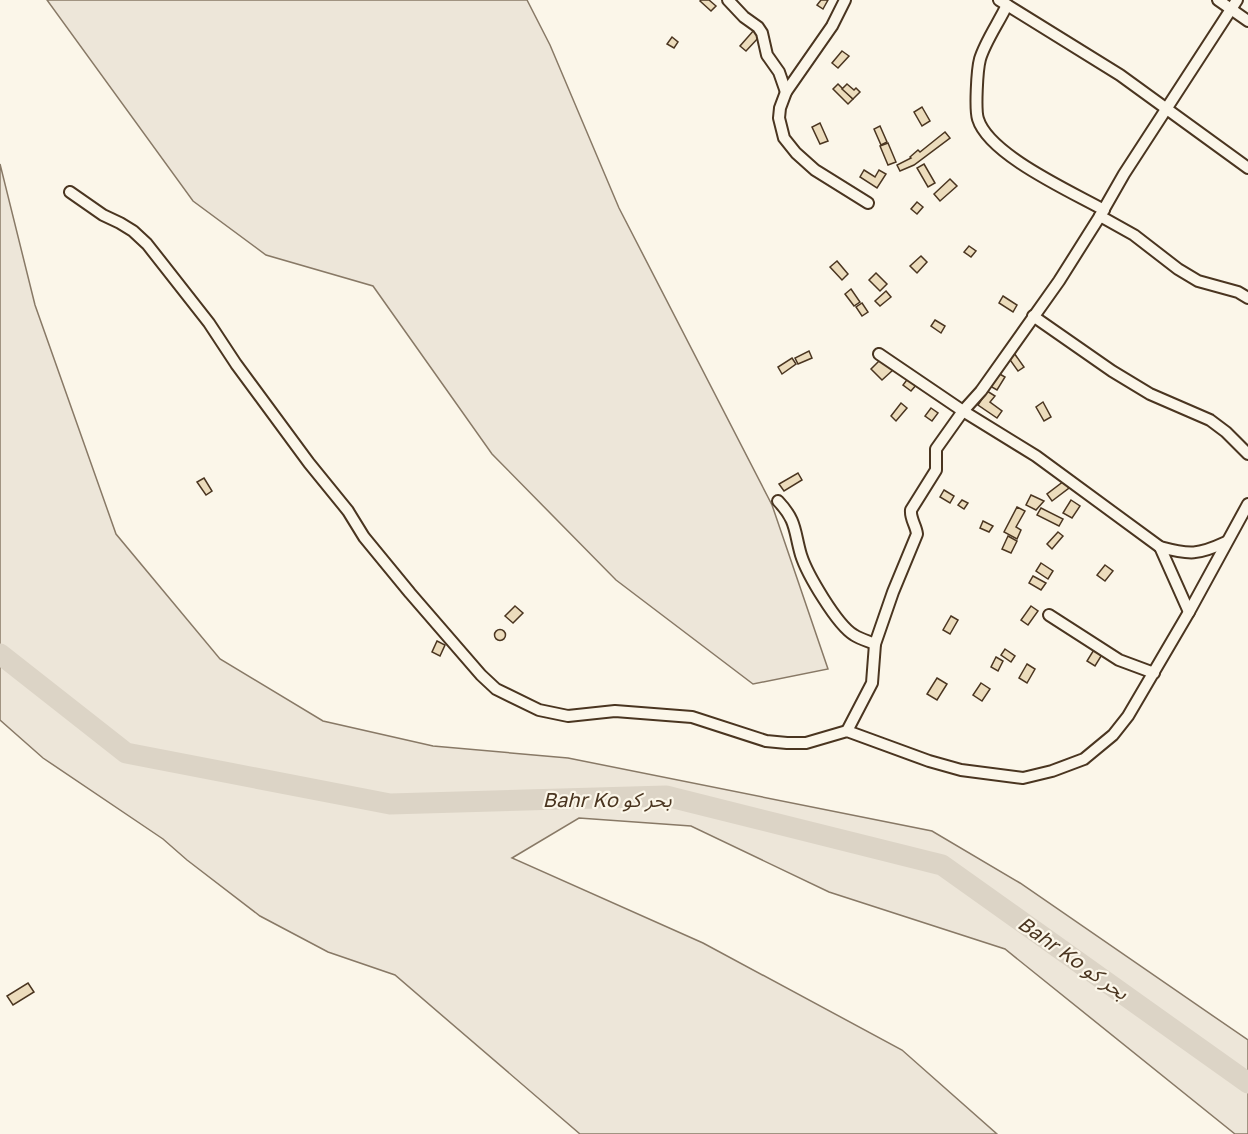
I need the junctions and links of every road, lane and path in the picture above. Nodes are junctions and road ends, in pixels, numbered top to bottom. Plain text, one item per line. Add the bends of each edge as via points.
1 (728, 0) edge
2 (845, 0) edge
3 (1218, 0) edge
4 (1003, 3) edge
5 (838, 5) edge
6 (1234, 5) edge
7 (1248, 21) edge
8 (803, 68) junction
9 (779, 72) junction
10 (786, 92) junction
11 (1168, 109) junction
12 (1248, 168) edge
13 (70, 192) dead end
14 (868, 203) dead end
15 (1102, 213) junction
16 (1248, 298) edge
17 (1033, 316) junction
18 (879, 354) dead end
19 (963, 411) junction
20 (1248, 454) edge
21 (778, 501) dead end
22 (1248, 504) edge
23 (1226, 542) junction
24 (1160, 547) junction
25 (1189, 612) junction
26 (1049, 615) dead end
27 (875, 644) junction
28 (1154, 673) junction
29 (848, 731) junction

1 - 9 street via 758,27 767,55
2 - 5 street
3 - 6 street
4 - 11 street
4 - 15 street via 980,59 977,118 984,132 1001,149
5 - 8 street
6 - 7 street
6 - 11 street
8 - 9 street
8 - 10 street
9 - 10 street
10 - 14 street via 779,118 784,138 815,170
11 - 12 street
11 - 15 street
13 - 29 street via 120,222 147,244 209,322 364,537 496,689 539,710 568,716 615,711 692,717 766,741 806,743
15 - 16 street via 1178,269
15 - 17 street
17 - 19 street
17 - 20 street via 1150,394 1210,420
18 - 19 street
19 - 24 street via 1036,456
19 - 27 street via 936,448 936,470 911,510 917,534
21 - 27 street via 795,525 803,562 815,586 852,634
22 - 23 street
23 - 24 street via 1204,552
23 - 25 street
24 - 25 street
25 - 28 street
26 - 28 street via 1119,660
27 - 29 street via 872,683
28 - 29 street via 1113,735 1084,759 1023,778 961,770

